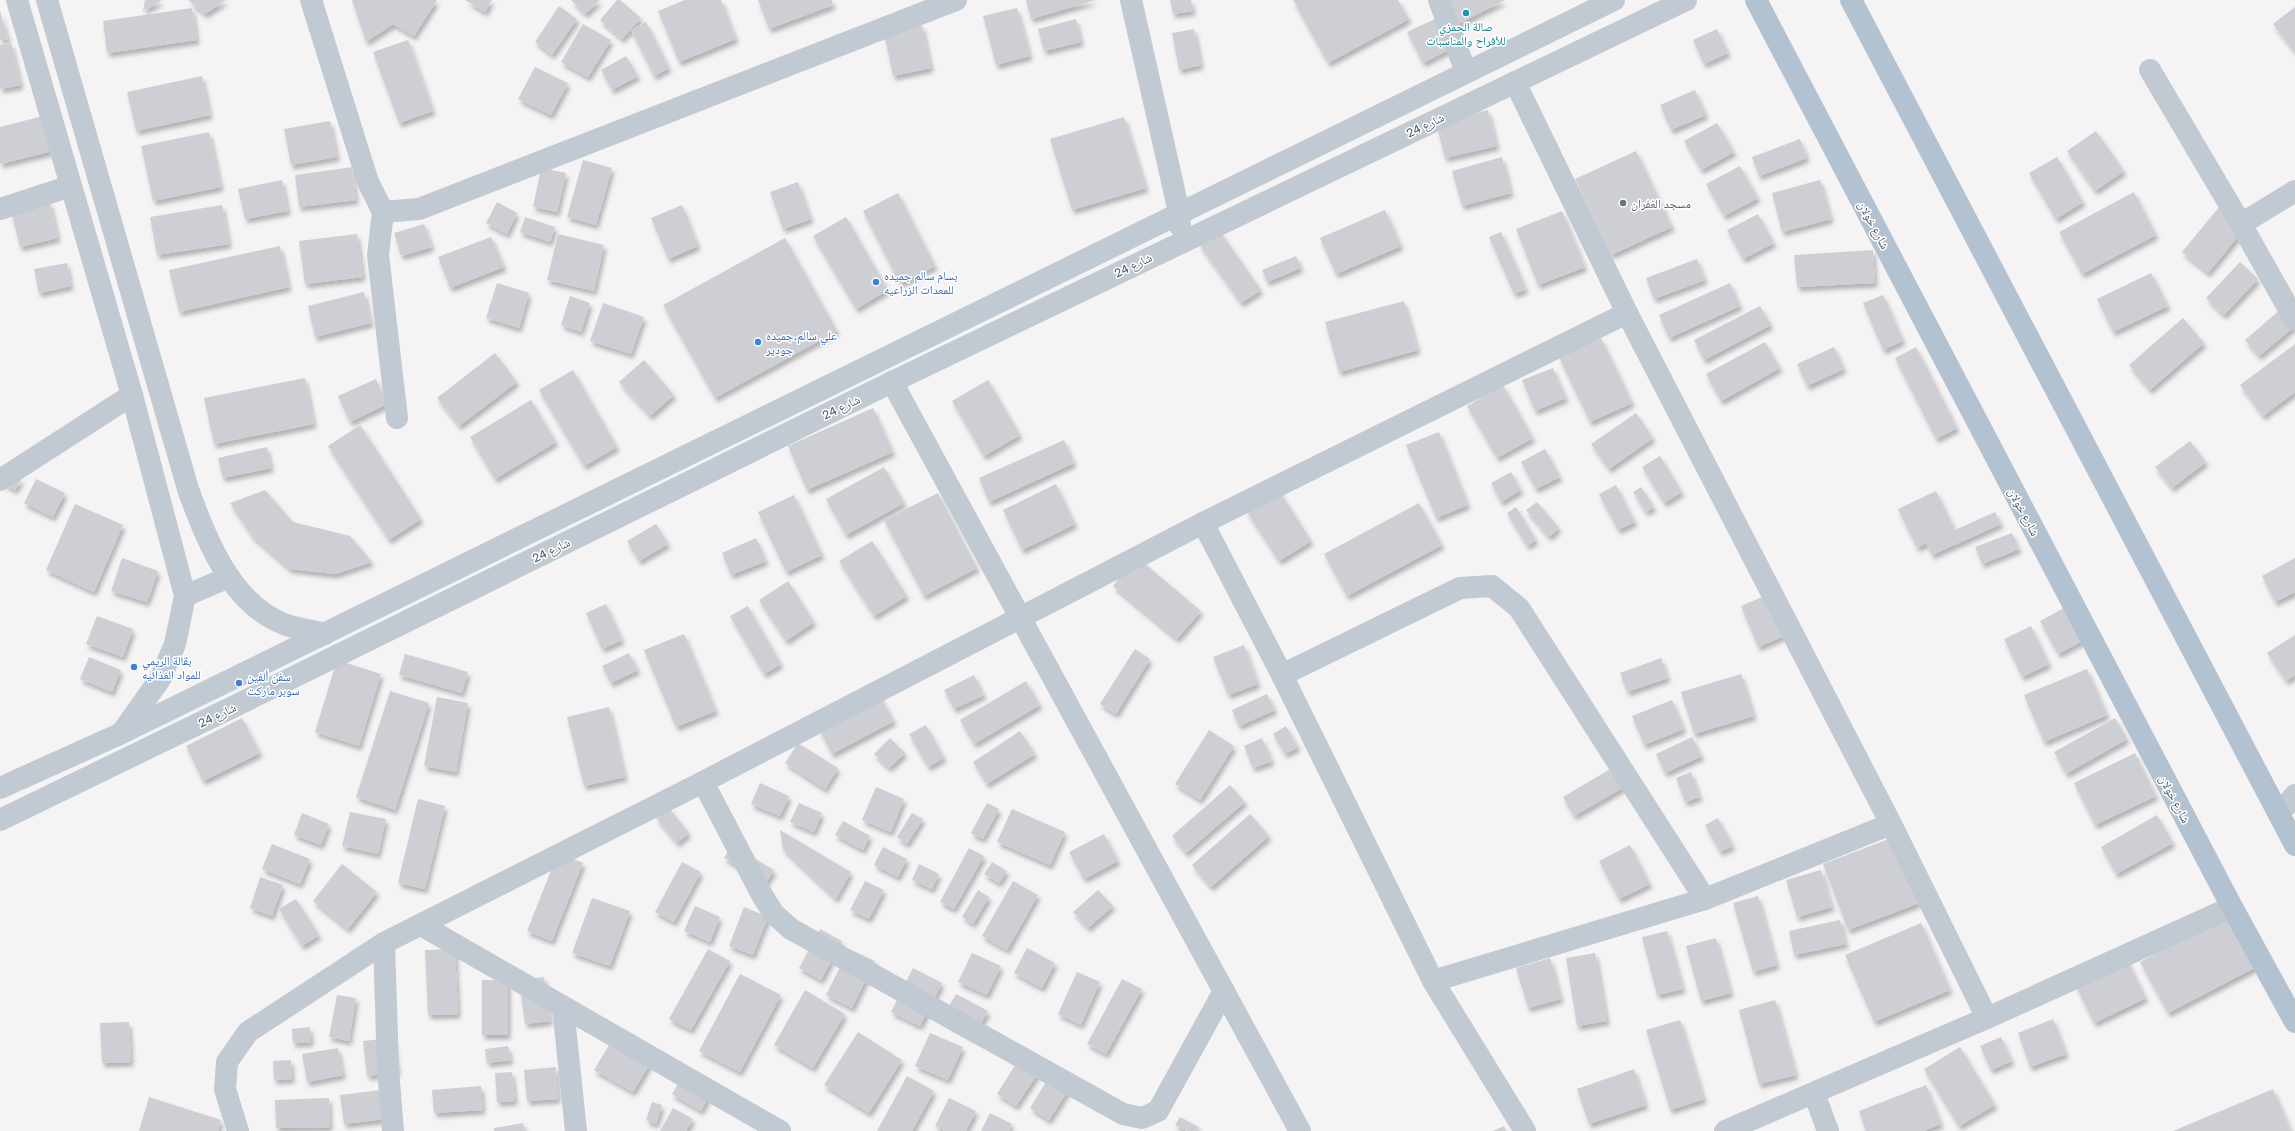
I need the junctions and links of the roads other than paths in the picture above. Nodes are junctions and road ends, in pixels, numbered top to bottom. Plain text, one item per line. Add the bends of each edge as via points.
1 (17, 0) edge
2 (47, 0) edge
3 (311, 0) edge
4 (956, 0) edge
5 (1131, 0) edge
6 (1439, 0) edge
7 (1614, 0) edge
8 (1686, 0) edge
9 (1756, 0) edge
10 (1851, 0) edge
11 (2150, 70) dead end
12 (1466, 72) junction
13 (1515, 82) junction
14 (71, 186) junction
15 (2295, 191) edge
16 (0, 208) edge
17 (383, 212) junction
18 (1179, 212) junction
19 (2241, 224) junction
20 (1182, 242) junction
21 (1626, 313) junction
22 (2295, 320) edge
23 (892, 382) junction
24 (132, 395) junction
25 (398, 418) dead end
26 (0, 480) edge
27 (1203, 523) junction
28 (229, 577) junction
29 (185, 596) junction
30 (1020, 616) junction
31 (325, 634) junction
32 (1282, 675) junction
33 (122, 733) junction
34 (703, 782) junction
35 (0, 788) edge
36 (2295, 795) edge
37 (2279, 814) junction
38 (0, 820) edge
39 (1891, 824) junction
40 (2295, 845) edge
41 (1705, 899) junction
42 (2232, 907) junction
43 (421, 925) junction
44 (384, 943) junction
45 (1433, 981) junction
46 (1224, 991) junction
47 (563, 1007) junction
48 (1987, 1018) junction
49 (2295, 1022) edge
50 (1814, 1093) junction
51 (238, 1131) edge
52 (393, 1131) edge
53 (576, 1131) edge
54 (780, 1131) edge
55 (1300, 1131) edge
56 (1525, 1131) edge
57 (1725, 1131) edge
58 (1828, 1131) edge

1 - 14 street
2 - 28 street via 188,489 205,537
3 - 17 street via 368,182
4 - 17 street via 418,209
5 - 18 street
6 - 12 street
7 - 12 street, شارع 24
8 - 13 street, شارع 24
9 - 42 main road, شارع خولان
10 - 37 main road
11 - 19 street
12 - 18 street, شارع 24
13 - 20 street, شارع 24
13 - 21 street
14 - 16 street
14 - 24 street
15 - 19 street
17 - 25 street via 378,255
18 - 20 street
18 - 31 street, شارع 24
19 - 22 street
20 - 23 street, شارع 24
21 - 27 street
21 - 39 street
23 - 30 street
23 - 38 street, شارع 24
24 - 26 street
24 - 29 street
27 - 30 street
27 - 32 street
28 - 29 street
28 - 31 street via 253,605 283,624
29 - 33 street via 175,644 160,679
30 - 34 street
30 - 46 street
31 - 33 street, شارع 24
32 - 41 street via 1460,588 1492,586 1519,608
32 - 45 street
33 - 35 street, شارع 24
34 - 43 street
34 - 46 street via 762,895 774,914 791,929 1123,1114 1142,1118 1158,1111
36 - 37 street
37 - 40 main road
39 - 41 street
39 - 48 street
41 - 45 street
42 - 48 street
42 - 49 main road, شارع خولان
43 - 44 street
43 - 47 street
44 - 51 street via 248,1032 227,1062 225,1089
44 - 52 street via 388,1069
45 - 56 street
46 - 55 street
47 - 53 street
47 - 54 street
48 - 50 street
50 - 57 street
50 - 58 street

